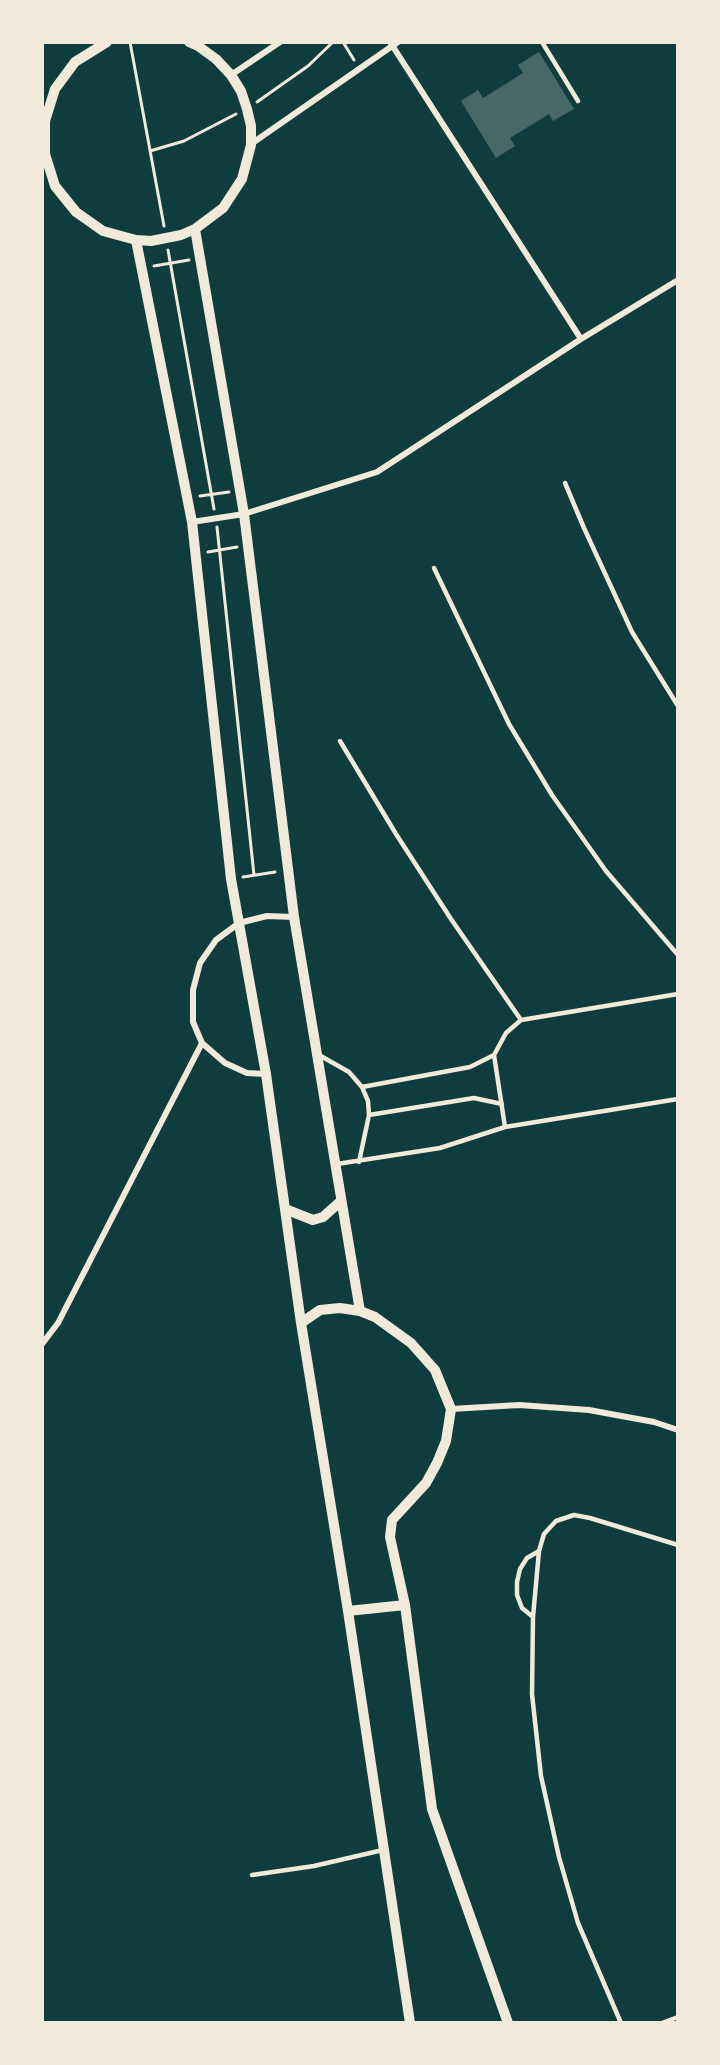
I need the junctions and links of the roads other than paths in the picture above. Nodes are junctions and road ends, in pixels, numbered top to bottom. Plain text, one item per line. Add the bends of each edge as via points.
1 (104, 42) edge
2 (189, 42) edge
3 (280, 42) edge
4 (542, 42) edge
5 (393, 43) edge
6 (231, 75) junction
7 (47, 100) edge
8 (578, 101) dead end
9 (251, 145) junction
10 (195, 229) junction
11 (136, 240) junction
12 (678, 280) edge
13 (581, 339) junction
14 (566, 483) dead end
15 (244, 514) junction
16 (192, 522) junction
17 (434, 568) dead end
18 (678, 706) edge
19 (340, 741) dead end
20 (294, 916) junction
21 (239, 923) junction
22 (678, 955) edge
23 (678, 994) edge
24 (521, 1020) junction
25 (202, 1043) junction
26 (317, 1053) junction
27 (494, 1055) junction
28 (266, 1074) junction
29 (362, 1086) junction
30 (678, 1098) edge
31 (502, 1104) junction
32 (369, 1115) junction
33 (505, 1127) junction
34 (359, 1162) junction
35 (335, 1164) junction
36 (341, 1201) junction
37 (285, 1209) junction
38 (360, 1311) junction
39 (301, 1323) junction
40 (42, 1344) edge
41 (451, 1409) junction
42 (678, 1430) edge
43 (678, 1545) edge
44 (539, 1551) junction
45 (405, 1605) junction
46 (348, 1611) junction
47 (533, 1617) junction
48 (383, 1850) junction
49 (252, 1875) dead end
50 (678, 2017) edge
51 (410, 2023) edge
52 (508, 2023) edge
53 (621, 2023) edge
54 (662, 2023) edge

1 - 7 street via 75,62
2 - 6 street via 216,59
3 - 6 street
4 - 8 lane
5 - 9 street
5 - 13 street
6 - 9 street via 248,109
7 - 11 street via 45,154 56,186 76,213 103,231
9 - 10 street via 242,179 223,208
10 - 11 street via 166,239
10 - 15 street
11 - 16 street
12 - 13 street
13 - 15 street via 377,472
14 - 18 lane via 632,632
15 - 16 street
15 - 20 street
16 - 21 street via 224,830
17 - 22 lane via 509,724 552,795 606,871
19 - 24 lane
20 - 21 street via 267,916
20 - 26 street
21 - 25 street via 216,940 200,963 193,990 193,1022
21 - 28 street
23 - 24 lane
24 - 27 lane via 506,1033
25 - 28 street via 225,1063 247,1073
25 - 40 street via 58,1323
26 - 29 lane via 349,1072
26 - 35 street
27 - 29 lane via 470,1067
27 - 31 lane
28 - 37 street
29 - 32 lane
30 - 33 lane
31 - 32 lane via 474,1098
31 - 33 lane
32 - 34 lane
33 - 34 lane via 440,1148
34 - 35 lane
35 - 36 street
36 - 37 street via 323,1217 313,1220
36 - 38 street
37 - 39 street
38 - 39 street via 320,1310
38 - 41 street via 411,1343 435,1371
39 - 46 street
41 - 42 street via 519,1405 589,1410
41 - 45 street via 446,1442 437,1463 426,1483 392,1520 390,1537
43 - 44 lane via 574,1515 556,1521 544,1534
44 - 47 lane
44 - 47 lane via 527,1558 516,1582 522,1608
45 - 46 street
45 - 52 street via 432,1809
46 - 48 street
47 - 53 lane via 532,1694 541,1776 578,1923
48 - 49 lane
48 - 51 street
50 - 54 lane

